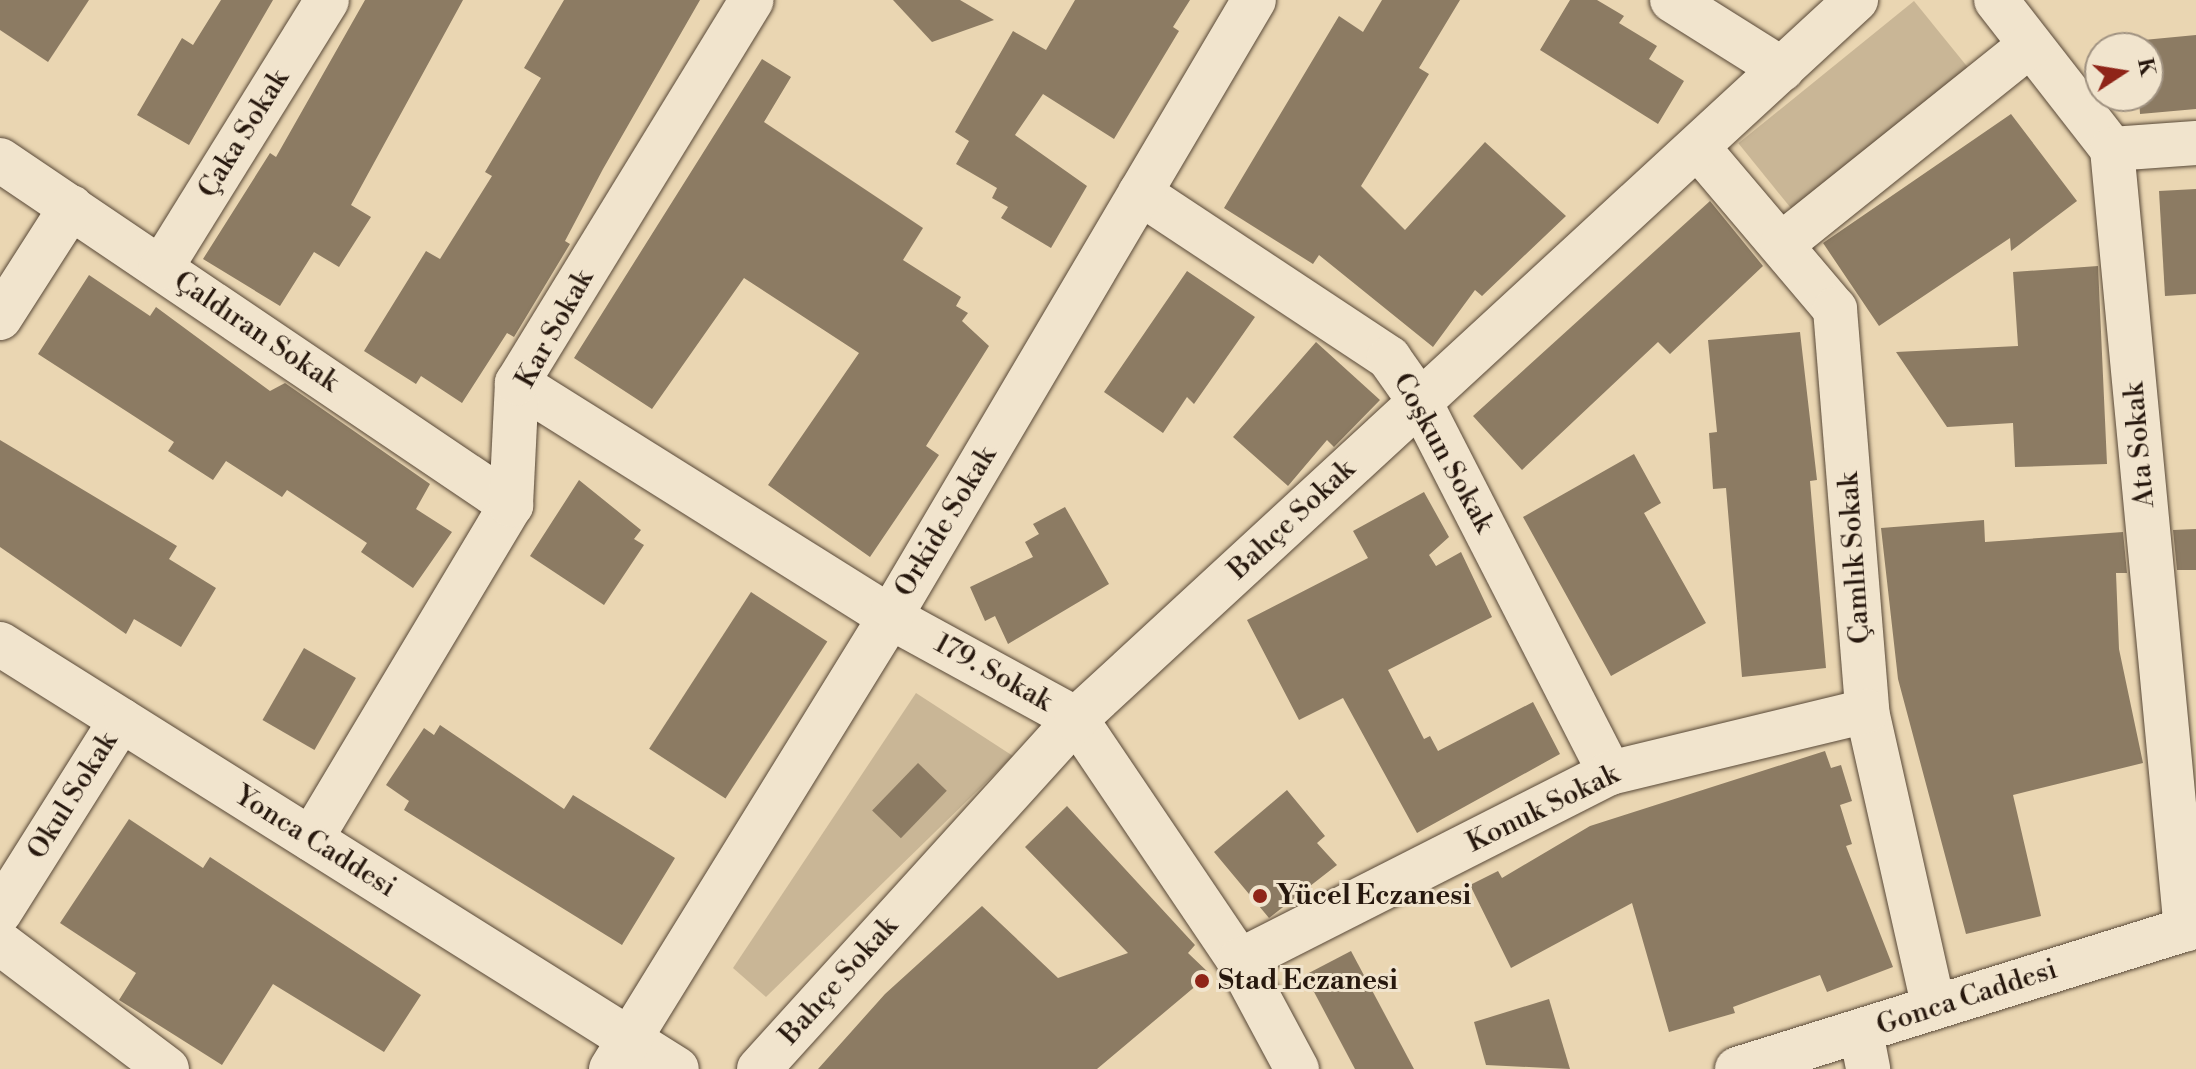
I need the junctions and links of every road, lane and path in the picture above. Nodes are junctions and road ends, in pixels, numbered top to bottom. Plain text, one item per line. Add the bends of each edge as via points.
1 (327, 0) edge
2 (752, 0) edge
3 (1254, 0) edge
4 (1672, 0) edge
5 (1856, 0) edge
6 (1996, 0) edge
7 (2030, 45) junction
8 (1782, 69) junction
9 (2196, 143) edge
10 (2112, 149) junction
11 (1700, 150) junction
12 (0, 160) edge
13 (1140, 193) junction
14 (71, 207) junction
15 (1782, 244) junction
16 (161, 268) junction
17 (0, 318) edge
18 (517, 383) junction
19 (1420, 402) junction
20 (511, 505) junction
21 (890, 617) junction
22 (0, 644) edge
23 (1867, 711) junction
24 (1076, 719) junction
25 (121, 720) junction
26 (1610, 773) junction
27 (311, 839) junction
28 (0, 912) edge
29 (2191, 928) edge
30 (0, 943) edge
31 (1239, 961) junction
32 (1934, 1008) junction
33 (1865, 1050) edge
34 (621, 1055) edge
35 (167, 1069) edge
36 (677, 1069) edge
37 (759, 1069) edge
38 (1297, 1069) edge
39 (1737, 1069) edge

1 - 16 street, Çaka Sokak
2 - 18 street, Kar Sokak
3 - 13 street, Orkide Sokak
4 - 8 street
5 - 8 street, Bahçe Sokak
6 - 7 street
7 - 10 street
7 - 15 street
8 - 11 street, Bahçe Sokak
9 - 10 street
10 - 29 street, Ata Sokak
11 - 15 street, Çamlık Sokak
11 - 19 street, Bahçe Sokak
12 - 14 street, Çaldıran Sokak
13 - 19 street, Coşkun Sokak via 1389,358
13 - 21 street, Orkide Sokak
14 - 16 street, Çaldıran Sokak
14 - 17 street
15 - 23 street, Çamlık Sokak via 1835,309
16 - 20 street, Çaldıran Sokak
18 - 20 street, Kar Sokak
18 - 21 street, 179. Sokak
19 - 24 street, Bahçe Sokak
19 - 26 street, Coşkun Sokak
20 - 27 street, Kar Sokak
21 - 24 street, 179. Sokak
21 - 34 street, Orkide Sokak
22 - 25 street, Yonca Caddesi
23 - 26 street, Konuk Sokak
23 - 32 street, Çamlık Sokak
24 - 31 street, 179. Sokak
24 - 37 street, Bahçe Sokak
25 - 27 street, Yonca Caddesi
25 - 28 street, Okul Sokak
26 - 31 street, Konuk Sokak
27 - 34 street, Yonca Caddesi
29 - 32 street, Gonca Caddesi
30 - 35 street
31 - 38 street, 179. Sokak
32 - 33 street, Gonca Caddesi
33 - 39 street, Gonca Caddesi
34 - 36 street, Yonca Caddesi

